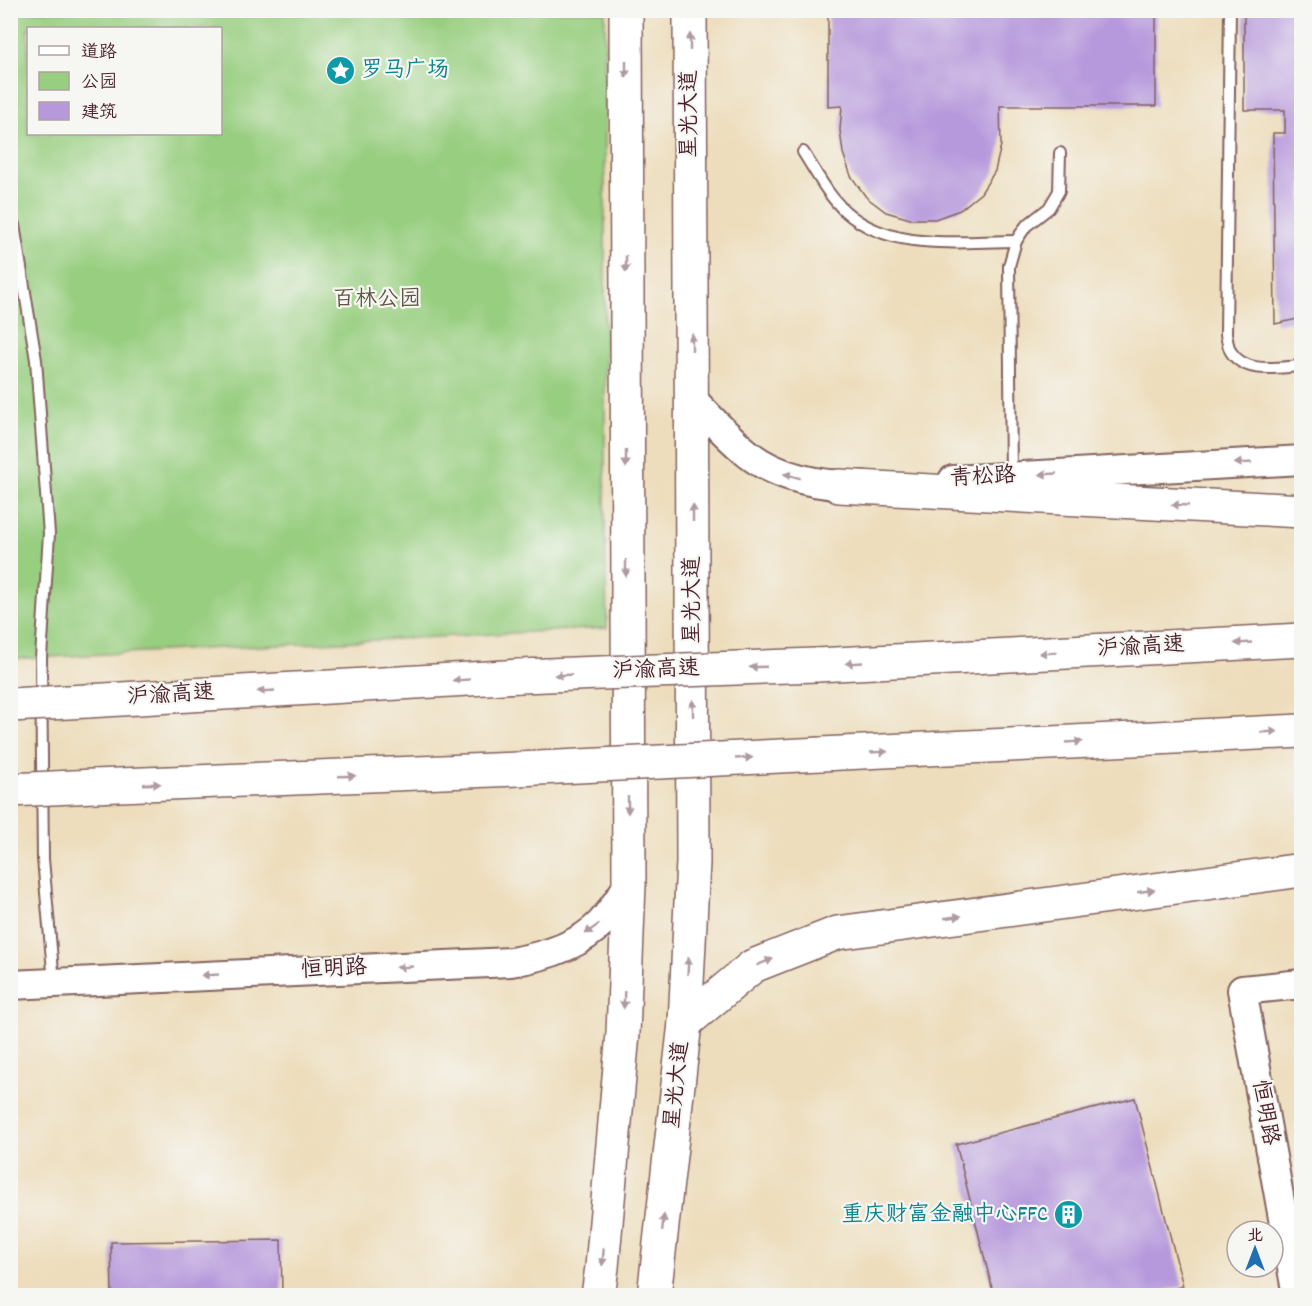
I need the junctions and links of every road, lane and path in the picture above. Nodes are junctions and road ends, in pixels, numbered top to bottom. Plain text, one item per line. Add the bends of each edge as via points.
1 (626, 10) edge
2 (690, 10) edge
3 (1230, 10) edge
4 (803, 152) dead end
5 (1060, 153) dead end
6 (10, 219) edge
7 (1016, 241) junction
8 (1302, 366) edge
9 (693, 400) junction
10 (1302, 460) edge
11 (1011, 477) junction
12 (839, 486) junction
13 (1302, 511) edge
14 (1302, 640) edge
15 (10, 705) edge
16 (1302, 730) edge
17 (10, 790) edge
18 (1302, 870) edge
19 (628, 885) junction
20 (54, 982) junction
21 (1302, 984) edge
22 (10, 985) edge
23 (685, 1023) junction
24 (656, 1291) edge
25 (598, 1296) edge
26 (1297, 1296) edge

1 -> 19 main road
9 -> 2 main road, 星光大道
3 - 8 lane via 1226,334 1230,351 1241,363 1258,368
4 - 7 lane via 846,212 871,229 914,241
5 - 7 lane via 1059,191 1049,208 1026,226
6 - 20 lane via 36,360 49,534 40,658 43,859
7 - 11 lane via 1010,266
12 -> 9 street, 青松路 via 785,475 748,454
23 -> 9 main road, 星光大道 via 693,862
10 -> 11 street, 青松路
11 - 12 street, 青松路
13 -> 12 main road
14 -> 15 main road, 沪渝高速, bridge via 520,676
17 -> 16 main road, bridge
23 -> 18 main road via 753,966 837,933
19 -> 20 street, 恒明路 via 600,924 542,957 511,962
19 -> 25 main road via 623,1033
20 - 22 street, 恒明路
21 - 26 street, 恒明路 via 1242,990
24 -> 23 main road, 星光大道

